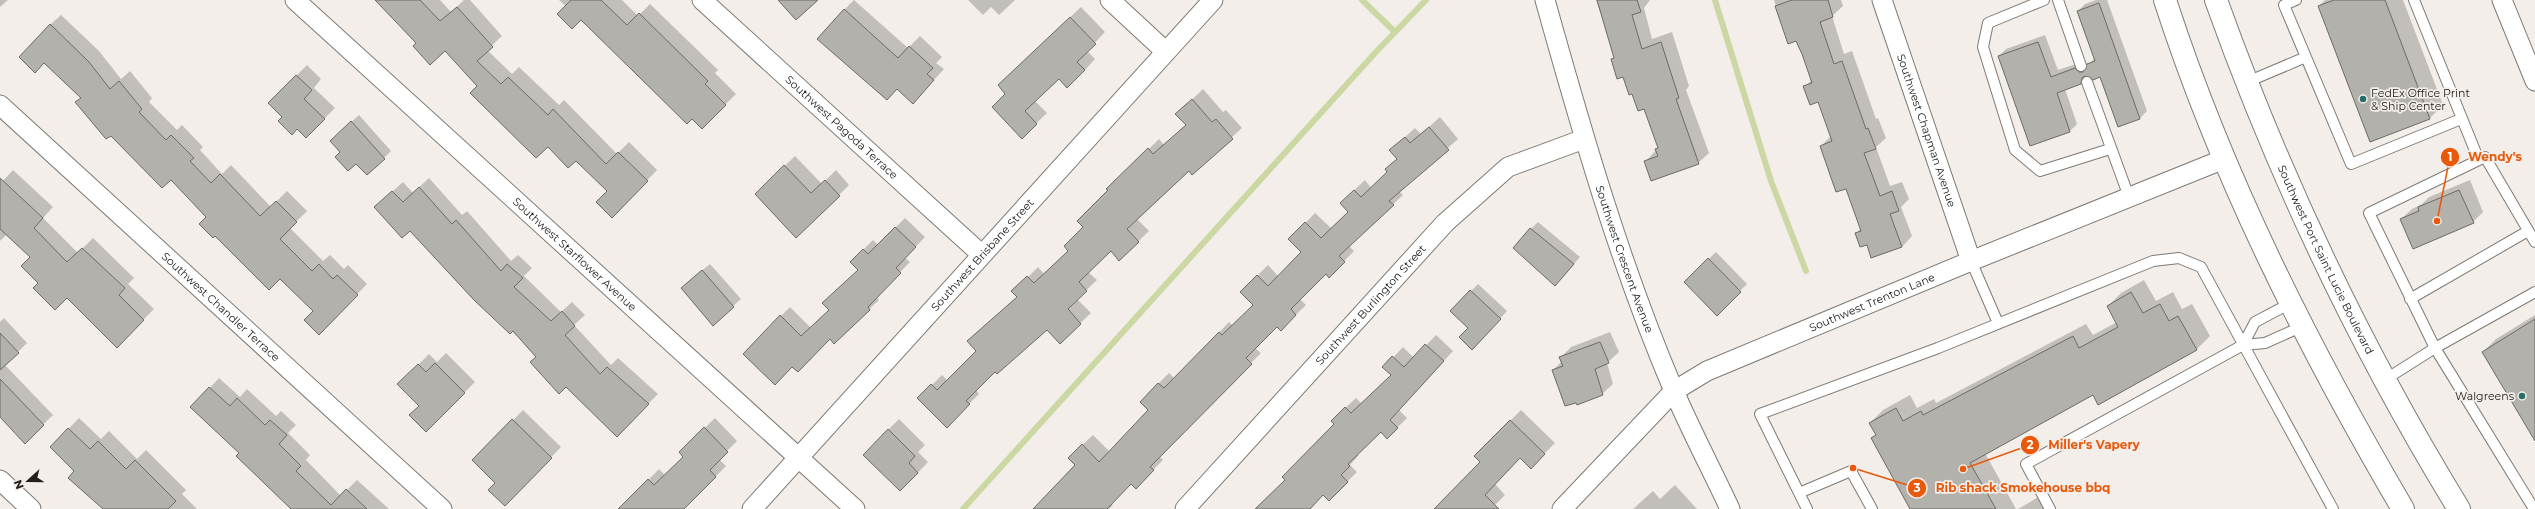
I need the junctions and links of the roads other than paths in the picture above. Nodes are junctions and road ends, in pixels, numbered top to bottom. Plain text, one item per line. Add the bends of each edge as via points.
1 (295, 0) edge
2 (702, 0) edge
3 (1110, 0) edge
4 (1213, 0) edge
5 (1545, 0) edge
6 (1882, 0) edge
7 (2044, 0) edge
8 (2058, 0) edge
9 (2165, 0) edge
10 (2216, 0) edge
11 (2296, 0) edge
12 (2414, 0) edge
13 (2502, 0) edge
14 (1165, 50) junction
15 (2306, 57) junction
16 (2081, 66) dead end
17 (2535, 81) edge
18 (2087, 82) dead end
19 (2247, 82) junction
20 (0, 105) edge
21 (2461, 119) junction
22 (1584, 139) junction
23 (2110, 149) junction
24 (2478, 158) junction
25 (2224, 159) junction
26 (2129, 197) junction
27 (2528, 231) junction
28 (2535, 242) edge
29 (981, 254) junction
30 (1970, 261) junction
31 (2535, 292) edge
32 (2410, 299) junction
33 (2291, 303) junction
34 (1998, 322) junction
35 (2303, 326) junction
36 (2243, 345) junction
37 (2435, 348) junction
38 (2386, 379) junction
39 (1674, 391) junction
40 (799, 458) junction
41 (0, 480) edge
42 (1799, 493) junction
43 (31, 509) edge
44 (442, 509) edge
45 (752, 509) edge
46 (855, 509) edge
47 (1184, 509) edge
48 (1562, 509) edge
49 (1730, 509) edge
50 (1807, 509) edge
51 (1872, 509) edge
52 (2050, 509) edge
53 (2333, 509) edge
54 (2402, 509) edge
55 (2458, 509) edge
56 (2534, 509) edge

1 - 40 street, Southwest Starflower Avenue
2 - 29 street, Southwest Pagoda Terrace
3 - 14 street
4 - 14 street, Southwest Brisbane Street
5 - 22 street, Southwest Crescent Avenue
6 - 30 street, Southwest Chapman Avenue
7 - 23 lane via 1988,23 1983,47 2015,150 2040,171
8 - 16 lane
9 - 25 main road
10 - 19 main road, Southwest Port Saint Lucie Boulevard
11 - 15 lane via 2284,5
12 - 21 lane
13 - 17 street
14 - 29 street, Southwest Brisbane Street
15 - 19 lane
15 - 21 lane via 2351,164
18 - 23 lane
19 - 38 main road, Southwest Port Saint Lucie Boulevard via 2289,182
20 - 44 street, Southwest Chandler Terrace
21 - 24 lane
22 - 39 street, Southwest Crescent Avenue via 1632,282
22 - 47 street, Southwest Burlington Street via 1508,167 1445,223
23 - 26 lane
24 - 27 lane via 2485,157
24 - 32 lane via 2369,213
25 - 26 street, Southwest Trenton Lane
25 - 33 main road via 2258,238
26 - 30 street, Southwest Trenton Lane
27 - 28 lane
27 - 32 lane
29 - 40 street, Southwest Brisbane Street
30 - 34 lane
30 - 39 street, Southwest Trenton Lane via 1707,371
31 - 37 lane
32 - 37 lane
33 - 35 main road
33 - 36 lane via 2255,322
34 - 36 lane via 2153,261 2179,258 2201,267
34 - 42 lane via 1938,348 1760,414
35 - 36 lane via 2265,343
35 - 54 main road
36 - 52 lane via 2026,464
36 - 53 lane
37 - 38 lane
37 - 56 lane
38 - 55 main road, Southwest Port Saint Lucie Boulevard
39 - 48 street, Southwest Trenton Lane
39 - 49 street, Southwest Crescent Avenue
40 - 45 street, Southwest Brisbane Street
40 - 46 street, Southwest Starflower Avenue
41 - 43 street
42 - 50 lane
42 - 51 lane via 1851,471

